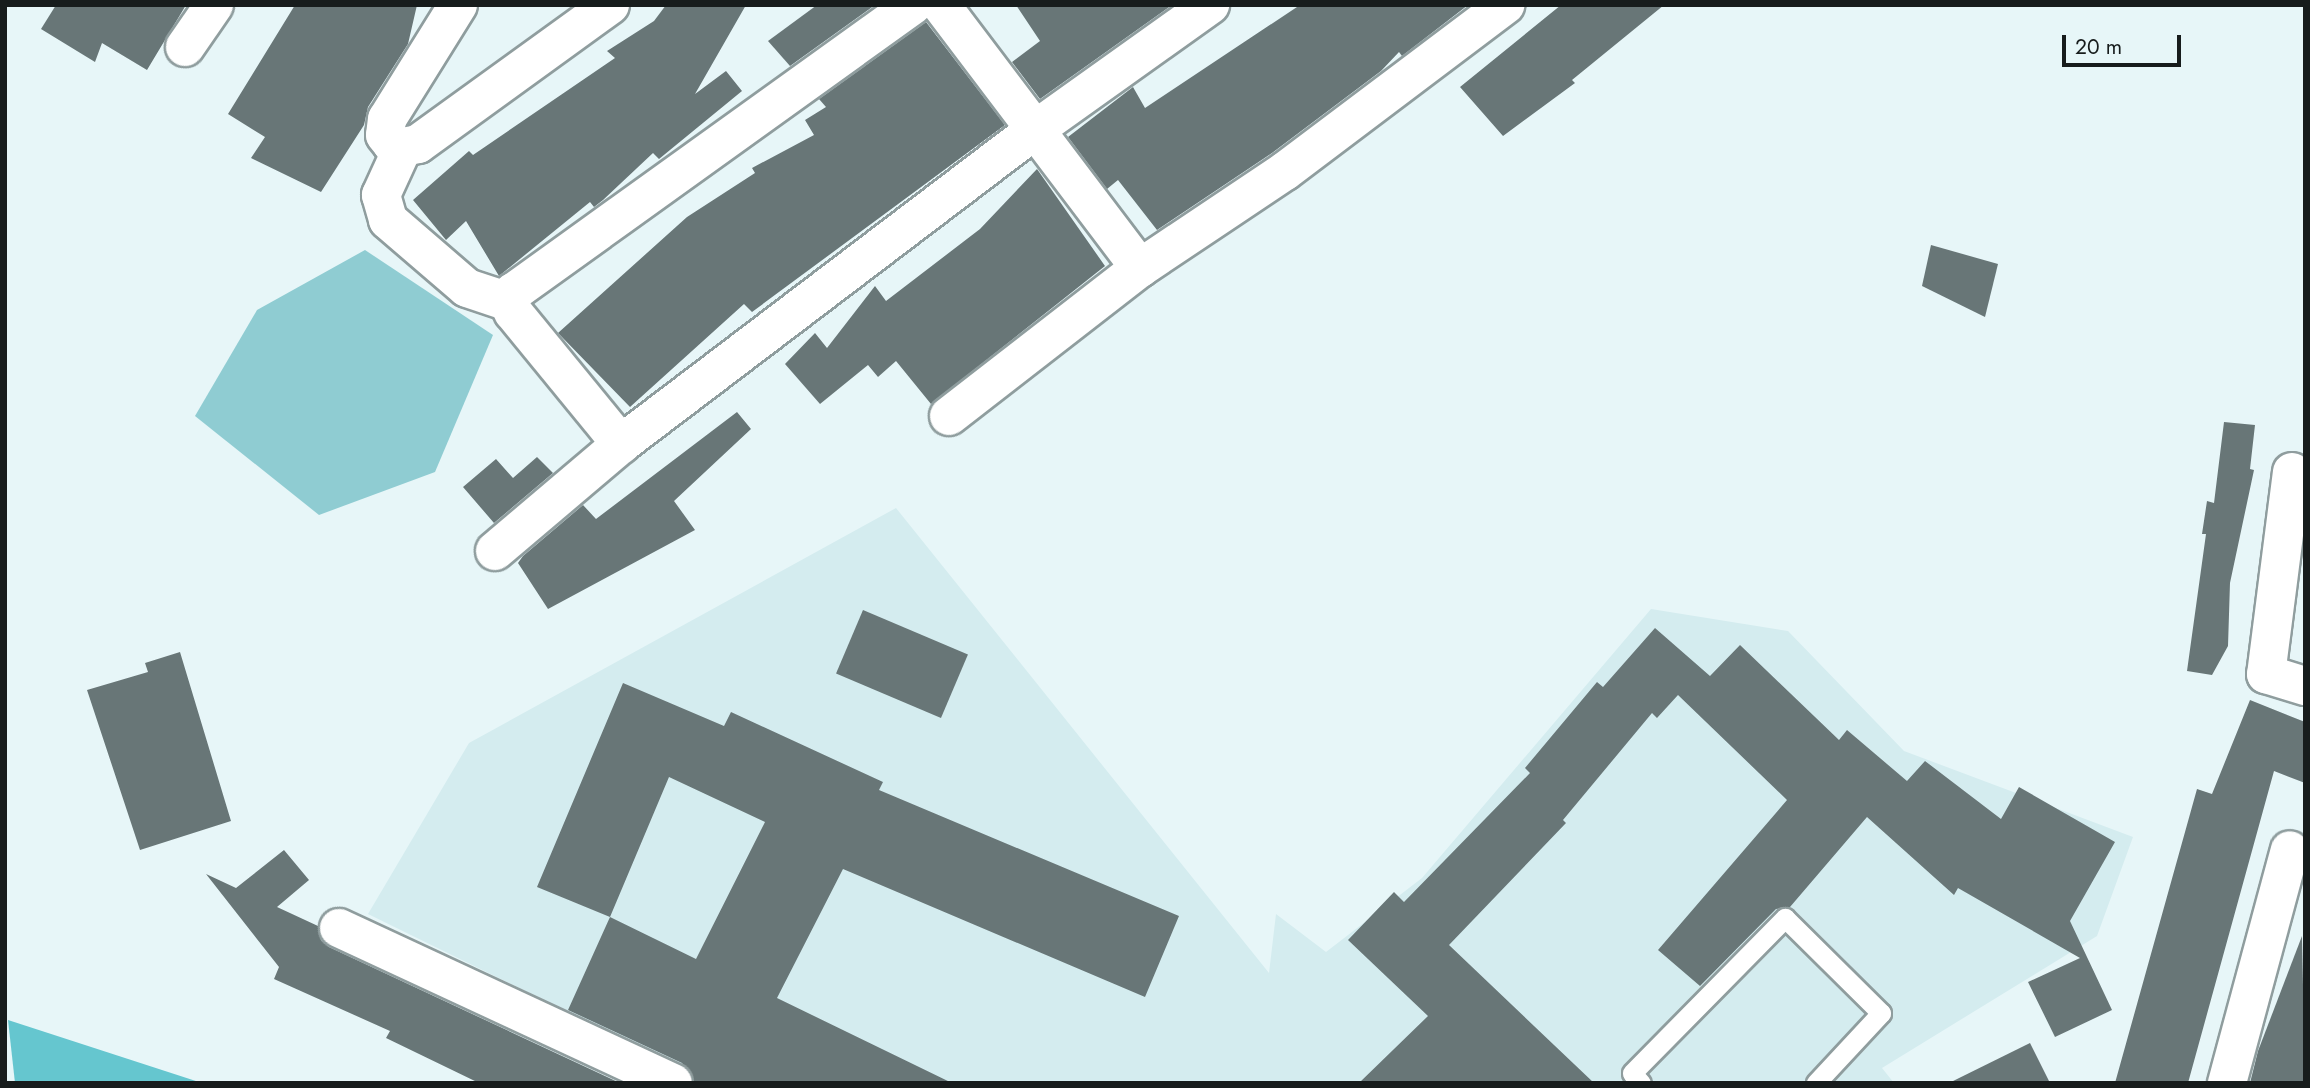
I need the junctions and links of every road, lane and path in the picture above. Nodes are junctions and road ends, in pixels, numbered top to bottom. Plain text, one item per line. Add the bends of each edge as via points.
1 (214, 5) edge
2 (458, 5) edge
3 (610, 5) edge
4 (913, 5) edge
5 (941, 5) edge
6 (1210, 5) edge
7 (1505, 5) edge
8 (186, 47) dead end
9 (1036, 129) junction
10 (403, 147) junction
11 (1140, 268) junction
12 (509, 302) junction
13 (949, 416) dead end
14 (621, 444) junction
15 (2292, 472) dead end
16 (495, 551) dead end
17 (2305, 686) edge
18 (2290, 850) dead end
19 (339, 928) dead end
20 (673, 1083) edge
21 (1641, 1083) edge
22 (1816, 1083) edge
23 (2227, 1083) edge

1 - 8 street
2 - 10 street via 387,119 385,135 392,144
3 - 10 street via 418,144
4 - 12 street via 513,292
5 - 9 street
6 - 9 street
7 - 11 street via 1284,171
9 - 11 street
9 - 14 street
10 - 12 street via 381,194 388,220 467,288
11 - 13 street
12 - 14 street
14 - 16 street
15 - 17 street via 2266,674
18 - 23 street
19 - 20 street
21 - 22 lane via 1632,1073 1785,918 1881,1013

